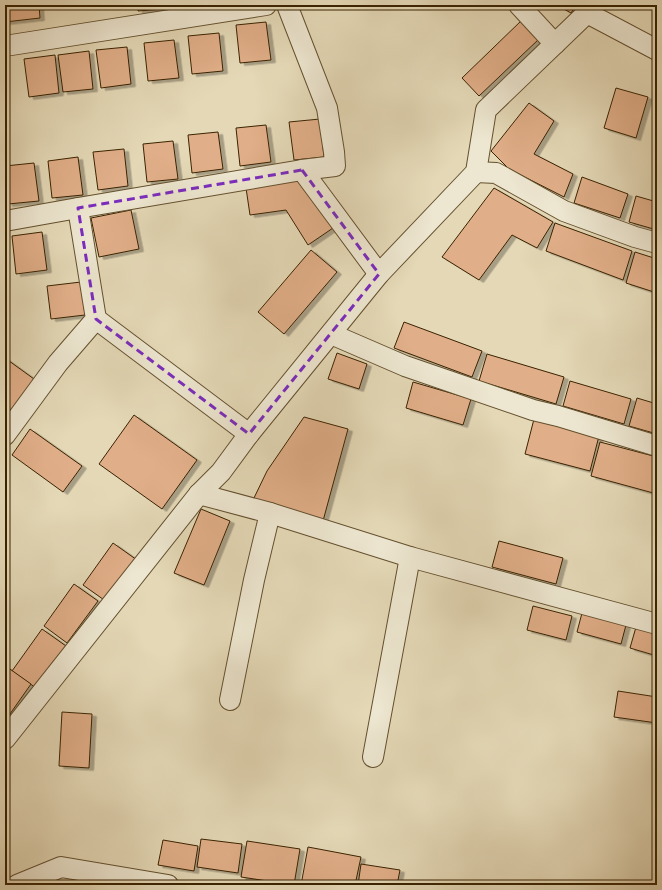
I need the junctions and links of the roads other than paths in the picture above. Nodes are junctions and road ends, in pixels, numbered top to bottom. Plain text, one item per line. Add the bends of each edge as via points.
1 (266, 5) edge
2 (287, 5) edge
3 (519, 5) edge
4 (215, 9) edge
5 (590, 9) edge
6 (555, 44) junction
7 (5, 46) edge
8 (657, 50) edge
9 (302, 170) junction
10 (476, 172) junction
11 (78, 208) junction
12 (5, 221) edge
13 (657, 244) edge
14 (379, 274) junction
15 (96, 319) junction
16 (331, 334) junction
17 (249, 434) junction
18 (5, 435) edge
19 (657, 446) edge
20 (199, 494) junction
21 (270, 513) junction
22 (410, 557) junction
23 (657, 624) edge
24 (230, 700) dead end
25 (5, 739) edge
26 (373, 758) dead end
27 (16, 885) edge
28 (168, 885) edge

1 - 4 street
2 - 9 street via 327,108 334,152 335,166
3 - 6 street
4 - 7 street
5 - 6 street
5 - 8 street
6 - 10 street via 486,110
9 - 11 street
9 - 14 street
10 - 13 street via 496,173 564,212
10 - 14 street
11 - 12 street
11 - 15 street
14 - 16 street
15 - 17 street
15 - 18 street via 58,363
16 - 17 street
16 - 19 street via 405,366 518,405
17 - 20 street via 221,472
20 - 21 street
20 - 25 street
21 - 22 street
21 - 24 street
22 - 23 street
22 - 26 street
27 - 28 street via 61,867

